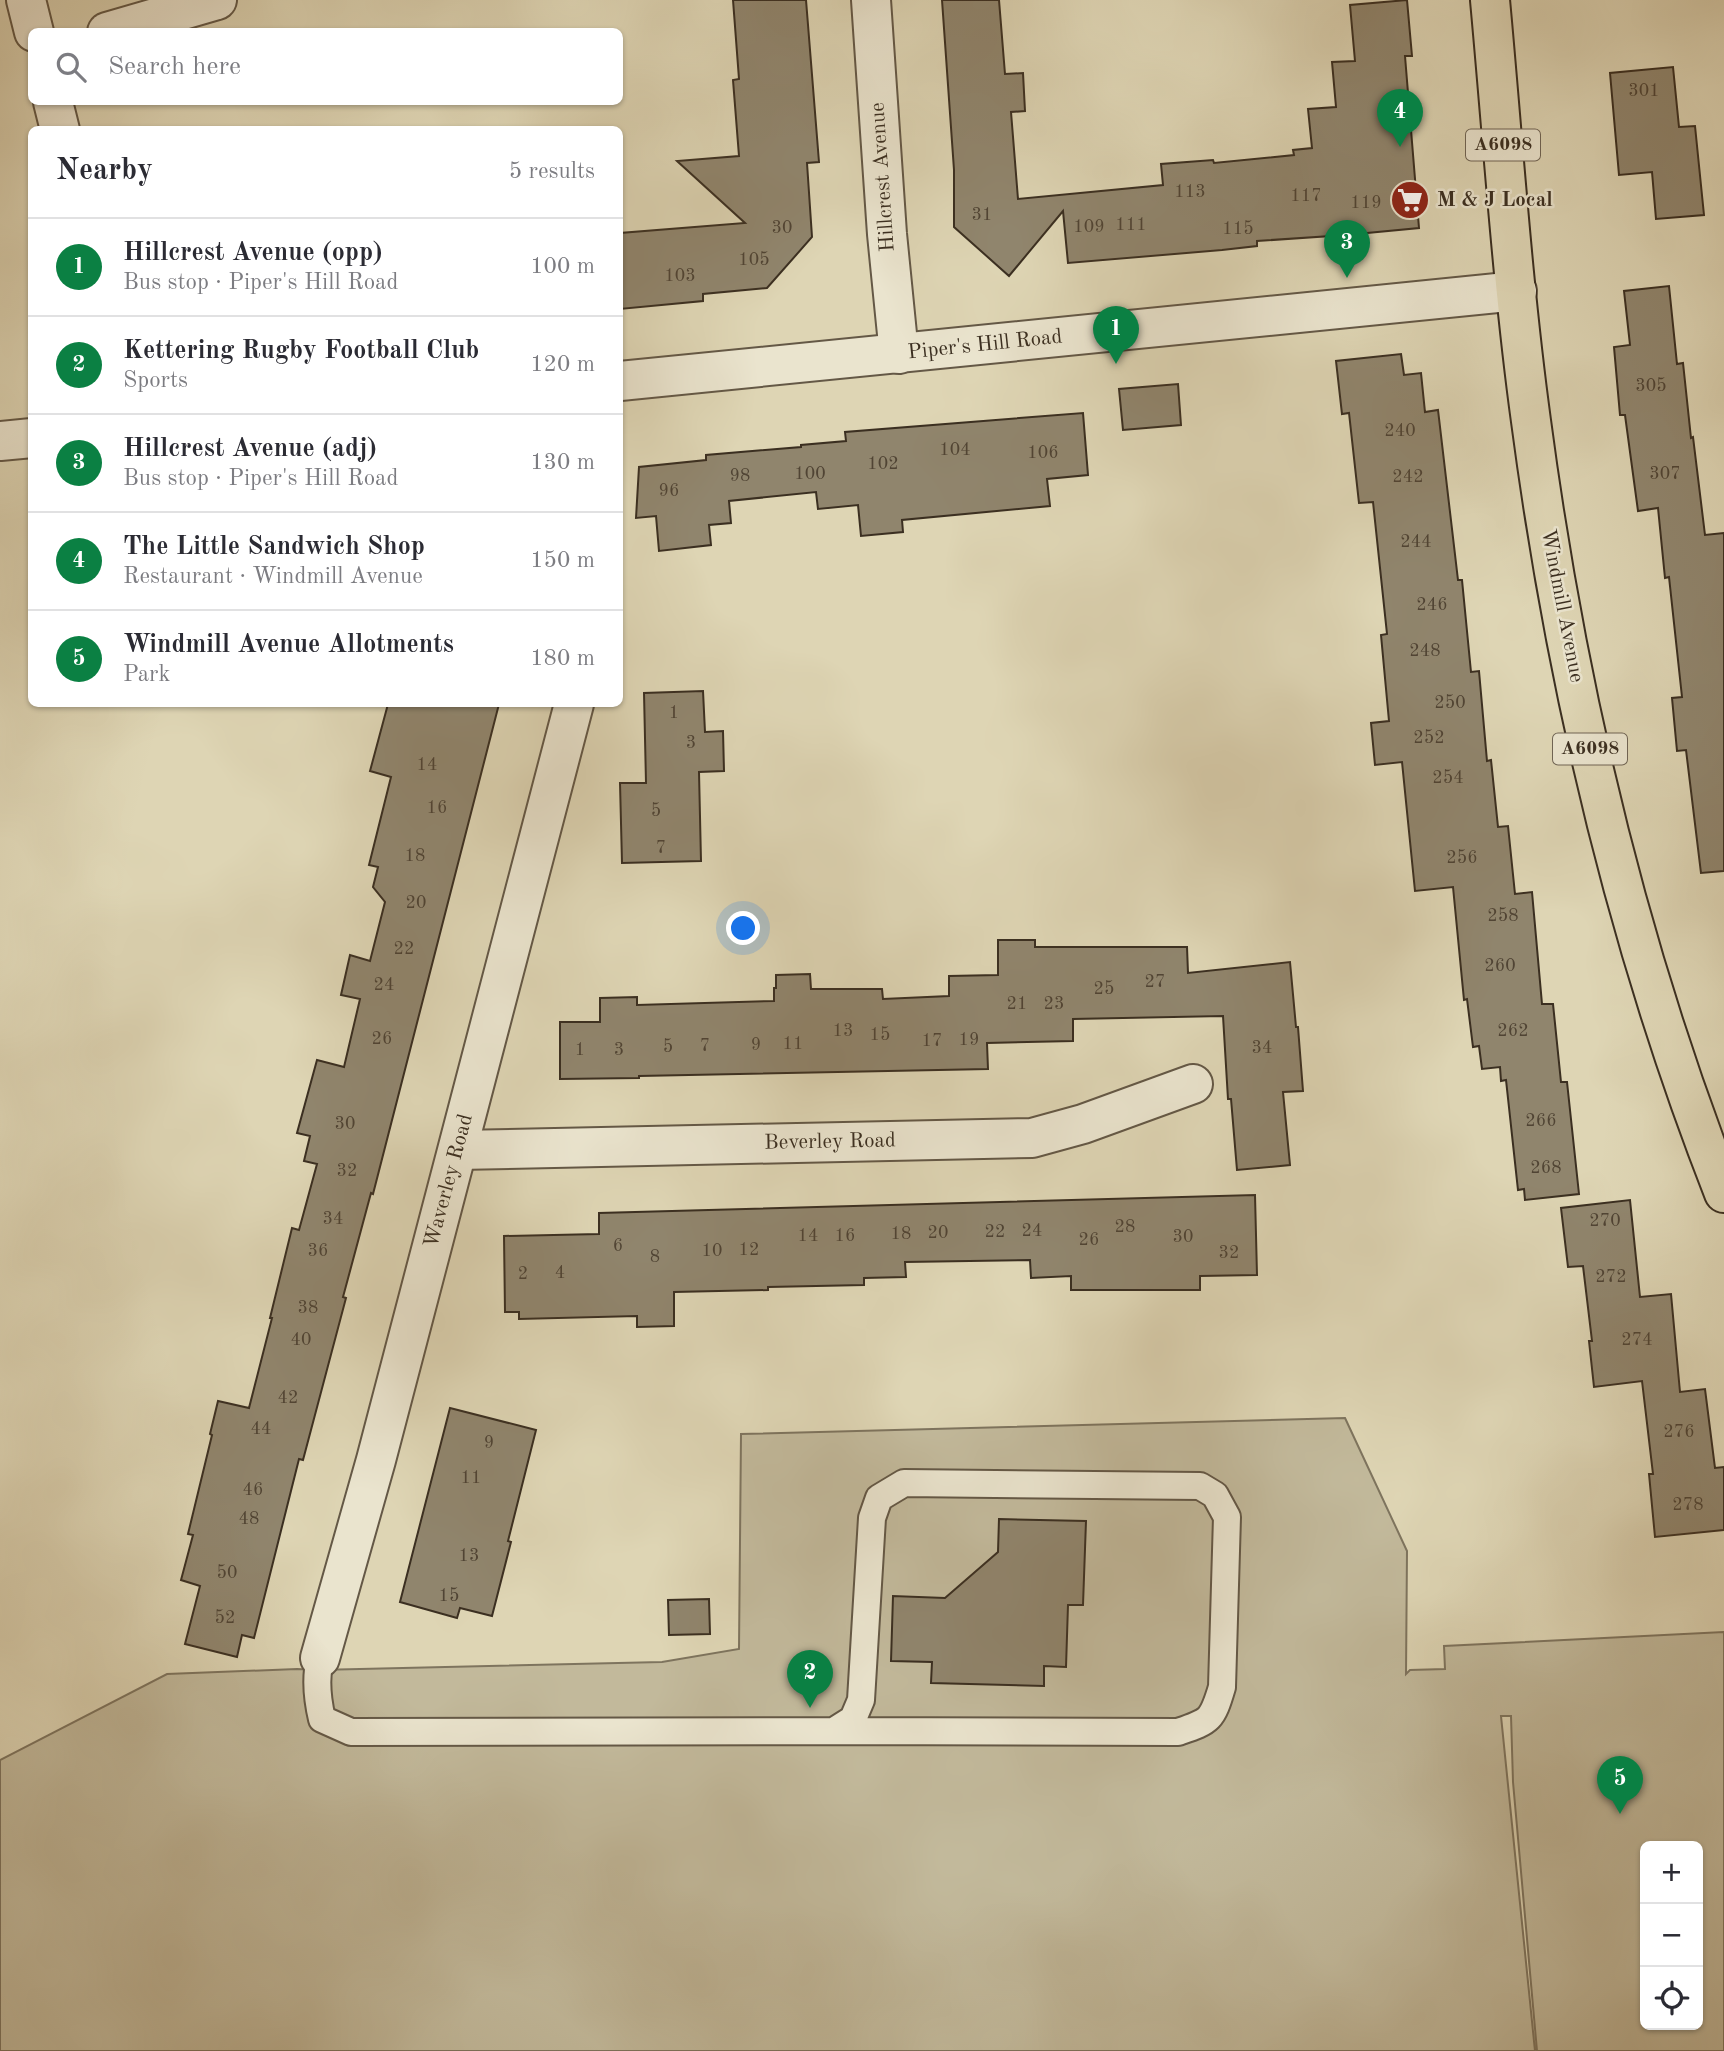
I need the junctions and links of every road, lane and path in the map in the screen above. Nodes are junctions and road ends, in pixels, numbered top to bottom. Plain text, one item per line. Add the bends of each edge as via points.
1 (26, 0) edge
2 (216, 0) edge
3 (871, 0) edge
4 (1490, 0) edge
5 (33, 28) edge
6 (121, 28) edge
7 (54, 105) edge
8 (59, 126) edge
9 (1517, 291) junction
10 (899, 354) junction
11 (623, 381) edge
12 (28, 438) edge
13 (0, 441) edge
14 (573, 707) edge
15 (1193, 1084) dead end
16 (457, 1150) junction
17 (1724, 1193) edge
18 (320, 1658) joint
19 (834, 1731) junction

1 - 5 street
2 - 6 street
3 - 10 street, Hillcrest Avenue
4 - 9 main road, Windmill Avenue / A6098
7 - 8 street
9 - 10 street, Piper's Hill Road
9 - 17 main road, Windmill Avenue / A6098 via 1550,548 1601,799 1667,1036
10 - 11 street, Piper's Hill Road
12 - 13 street
14 - 16 street, Waverley Road
15 - 16 street, Beverley Road via 1083,1125 1032,1138
16 - 18 street, Waverley Road
18 - 19 lane via 316,1695 322,1719 351,1732
19 - 19 lane via 853,1719 861,1700 872,1518 879,1498 904,1483 1200,1486 1215,1496 1227,1517 1222,1687 1217,1707 1206,1722 1178,1732

